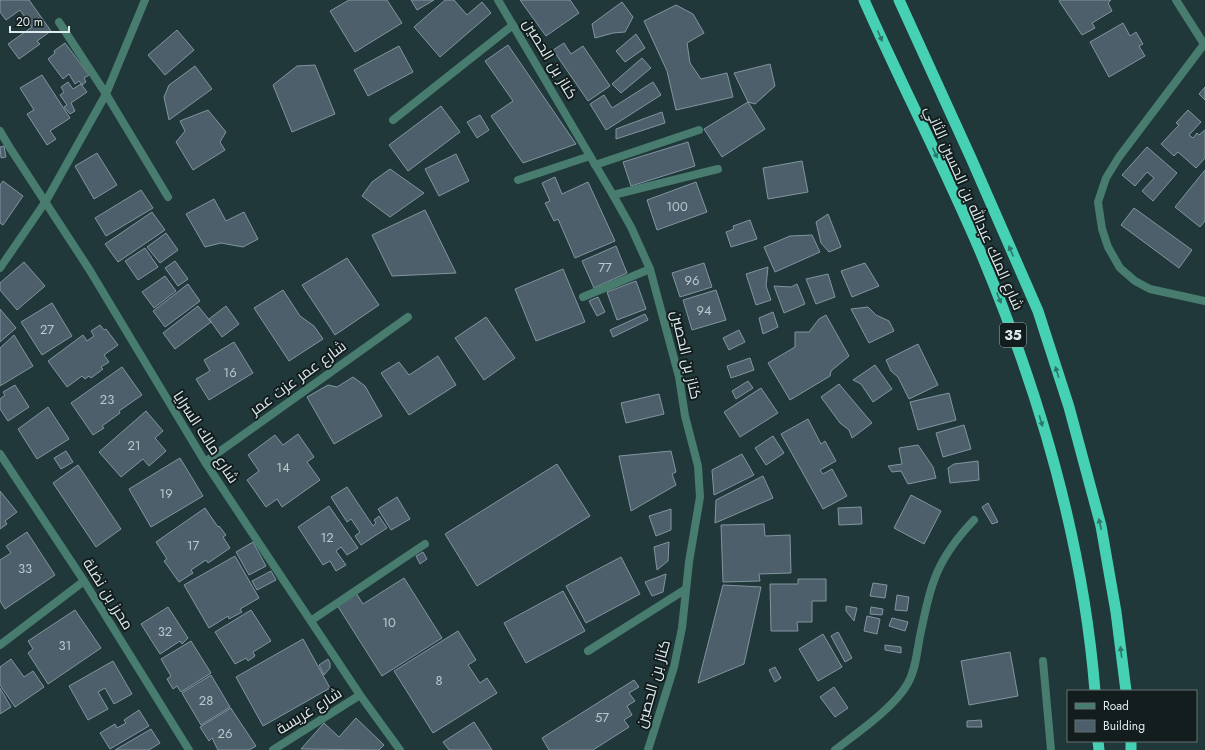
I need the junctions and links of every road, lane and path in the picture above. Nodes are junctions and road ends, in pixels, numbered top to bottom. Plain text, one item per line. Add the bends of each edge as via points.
1 (145, 0) edge
2 (498, 0) edge
3 (864, 0) edge
4 (899, 0) edge
5 (1176, 0) edge
6 (59, 22) dead end
7 (513, 25) junction
8 (1204, 44) edge
9 (106, 94) junction
10 (393, 120) dead end
11 (699, 130) dead end
12 (0, 131) edge
13 (590, 156) junction
14 (595, 165) junction
15 (718, 168) dead end
16 (518, 180) dead end
17 (613, 195) junction
18 (168, 197) dead end
19 (46, 201) junction
20 (0, 268) edge
21 (650, 269) junction
22 (583, 297) dead end
23 (1204, 299) edge
24 (408, 317) dead end
25 (0, 454) edge
26 (205, 462) junction
27 (974, 520) dead end
28 (425, 544) dead end
29 (84, 582) junction
30 (686, 589) junction
31 (312, 620) junction
32 (0, 644) edge
33 (588, 651) dead end
34 (1042, 661) dead end
35 (1095, 690) edge
36 (1126, 690) edge
37 (360, 695) junction
38 (189, 750) edge
39 (273, 750) edge
40 (400, 750) edge
41 (648, 750) edge
42 (834, 750) edge
43 (1051, 750) edge

1 - 9 street
2 - 7 street, كناز بن الحصين
3 -> 35 highway, شارع الملك عبدالله بن الحسين الثاني / 35 via 982,256 1029,383 1053,460 1075,552 1092,648
36 -> 4 highway, شارع الملك عبدالله بن الحسين الثاني / 35 via 1116,612 1100,526 1069,407 1038,311 972,158
5 - 8 street
6 - 9 street
7 - 10 street
7 - 13 street, كناز بن الحصين
8 - 23 street via 1119,157 1106,178 1098,202 1102,229 1108,247 1120,268 1135,281 1150,289
9 - 18 street
9 - 19 street
11 - 14 street
12 - 19 street, شارع مالك السرايا
13 - 14 street, كناز بن الحصين
13 - 16 street
14 - 17 street, كناز بن الحصين
15 - 17 street
17 - 21 street, كناز بن الحصين
19 - 20 street
19 - 26 street, شارع مالك السرايا
21 - 22 street
21 - 30 street, كناز بن الحصين via 679,377 685,416 698,466 700,497
24 - 26 street, شارع عمر عزت عمر
25 - 29 street, محرز بن نضلة
26 - 31 street, شارع مالك السرايا
27 - 42 street via 952,544 935,574 928,595 913,669 904,690 868,724
28 - 31 street
29 - 32 street
29 - 38 street, محرز بن نضلة
30 - 33 street
30 - 41 street, كناز بن الحصين via 674,667
31 - 37 street, شارع مالك السرايا
34 - 43 street
37 - 39 street, شارع غريسة
37 - 40 street, شارع مالك السرايا

